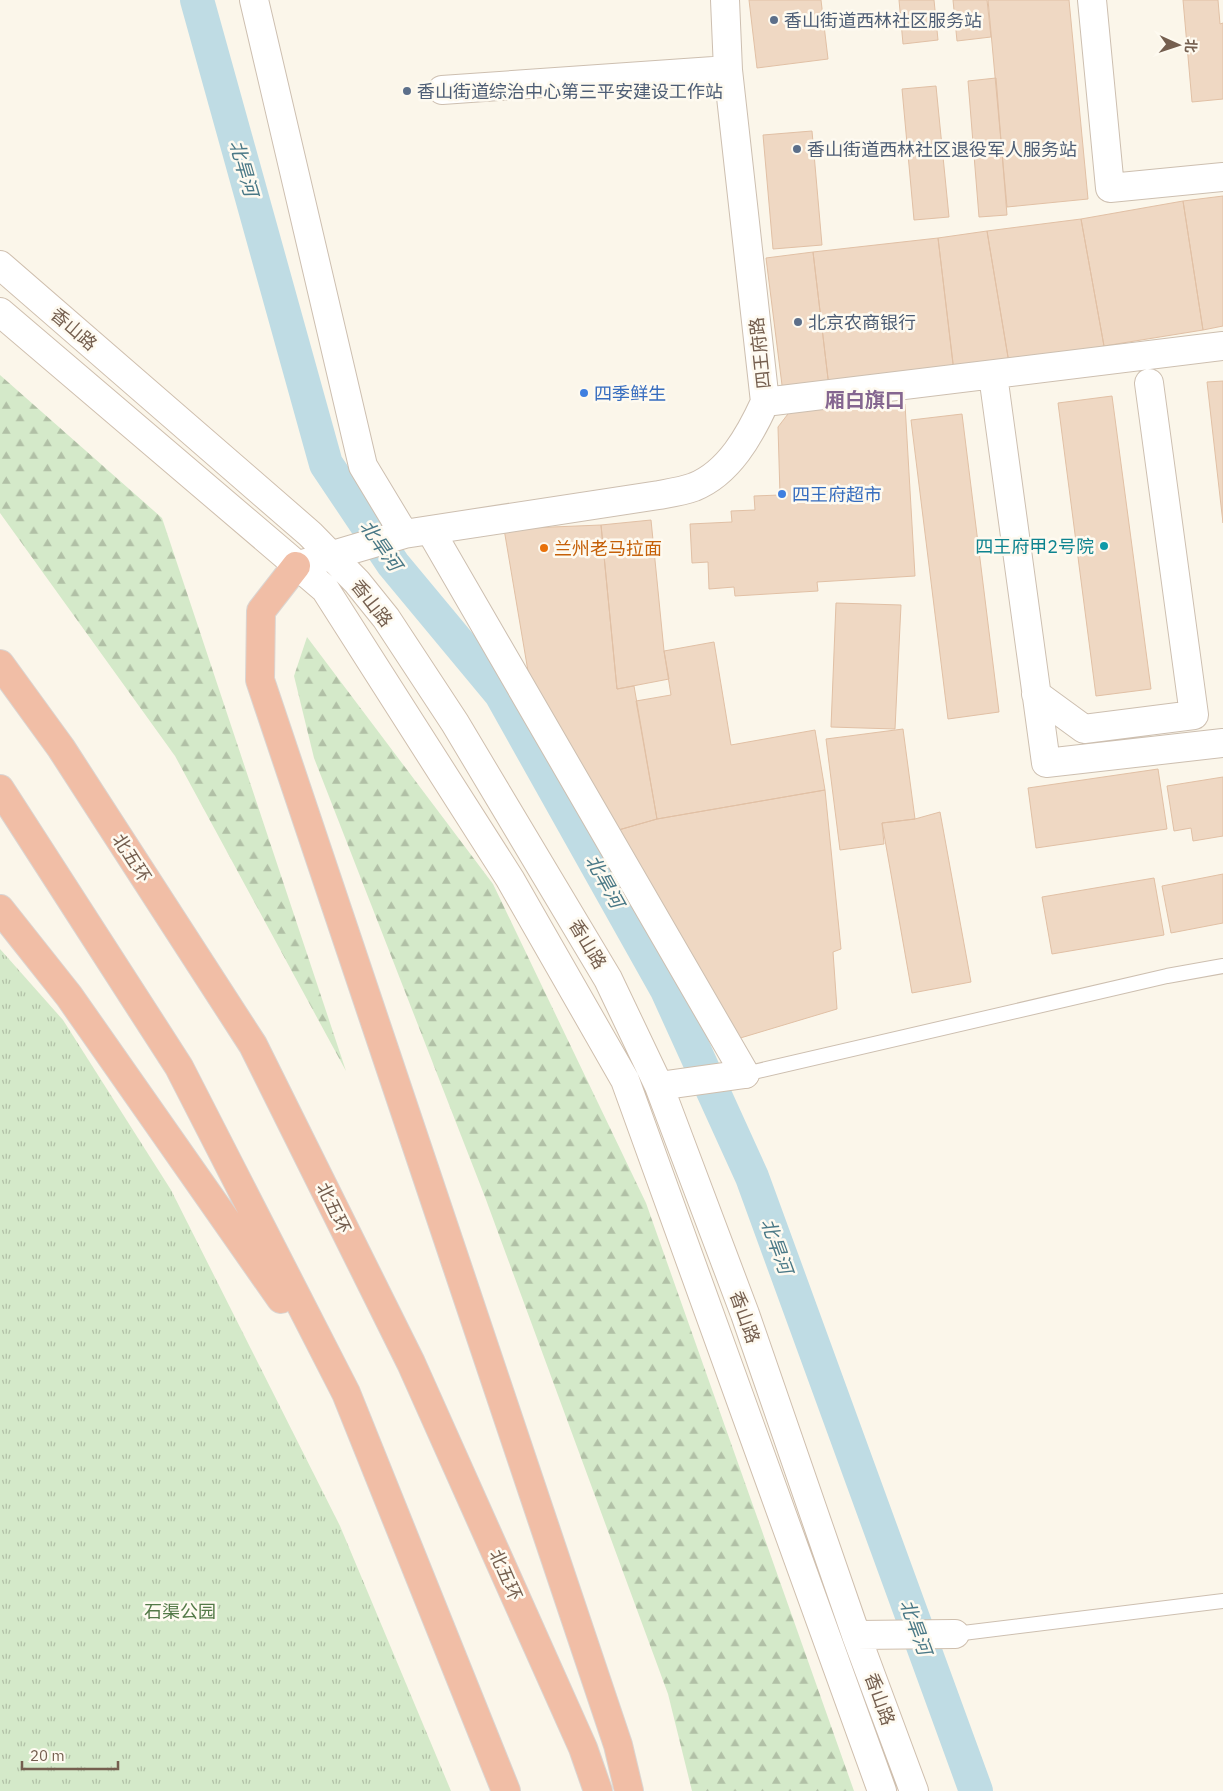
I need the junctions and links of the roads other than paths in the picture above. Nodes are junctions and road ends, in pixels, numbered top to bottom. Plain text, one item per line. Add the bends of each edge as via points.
1 (254, 0) edge
2 (725, 0) edge
3 (1092, 0) edge
4 (728, 70) junction
5 (442, 90) dead end
6 (1223, 177) edge
7 (0, 265) edge
8 (0, 312) edge
9 (1223, 346) edge
10 (993, 374) junction
11 (1149, 383) dead end
12 (765, 402) junction
13 (430, 530) junction
14 (396, 536) junction
15 (338, 554) junction
16 (296, 566) junction
17 (0, 664) edge
18 (1036, 694) junction
19 (1223, 743) edge
20 (0, 789) edge
21 (0, 909) edge
22 (1223, 966) edge
23 (745, 1074) junction
24 (659, 1086) junction
25 (346, 1393) junction
26 (1223, 1601) edge
27 (954, 1634) joint
28 (856, 1635) junction
29 (506, 1791) edge
30 (598, 1791) edge
31 (630, 1791) edge
32 (882, 1791) edge
33 (914, 1791) edge

1 - 14 street via 363,466
2 - 4 street, 四王府路
3 - 6 street via 1110,188
4 - 5 street
4 - 12 street, 四王府路
7 - 15 street, 香山路 via 310,534
8 - 16 street, 香山路
9 - 10 street
10 - 12 street
10 - 18 street
11 - 18 street via 1194,715 1084,729
12 - 13 street, 四王府路 via 752,430 720,472 693,487
13 - 14 street, 四王府路
13 - 23 street
14 - 15 street, 四王府路
15 - 16 street, 四王府路
15 - 24 street, 香山路 via 386,618 460,731 608,979
16 - 31 highway via 261,611 260,680 618,1745
16 - 32 street, 香山路 via 325,590 401,705 510,879 625,1080
17 - 30 highway, 北五环 via 61,748 253,1044 411,1363 582,1748
18 - 19 street via 1046,763
20 - 25 highway via 178,1067
21 - 25 highway via 69,996
22 - 23 lane via 1167,976
23 - 24 street
24 - 28 street, 香山路 via 745,1314
25 - 29 highway
26 - 27 lane
27 - 28 street
28 - 33 street, 香山路

